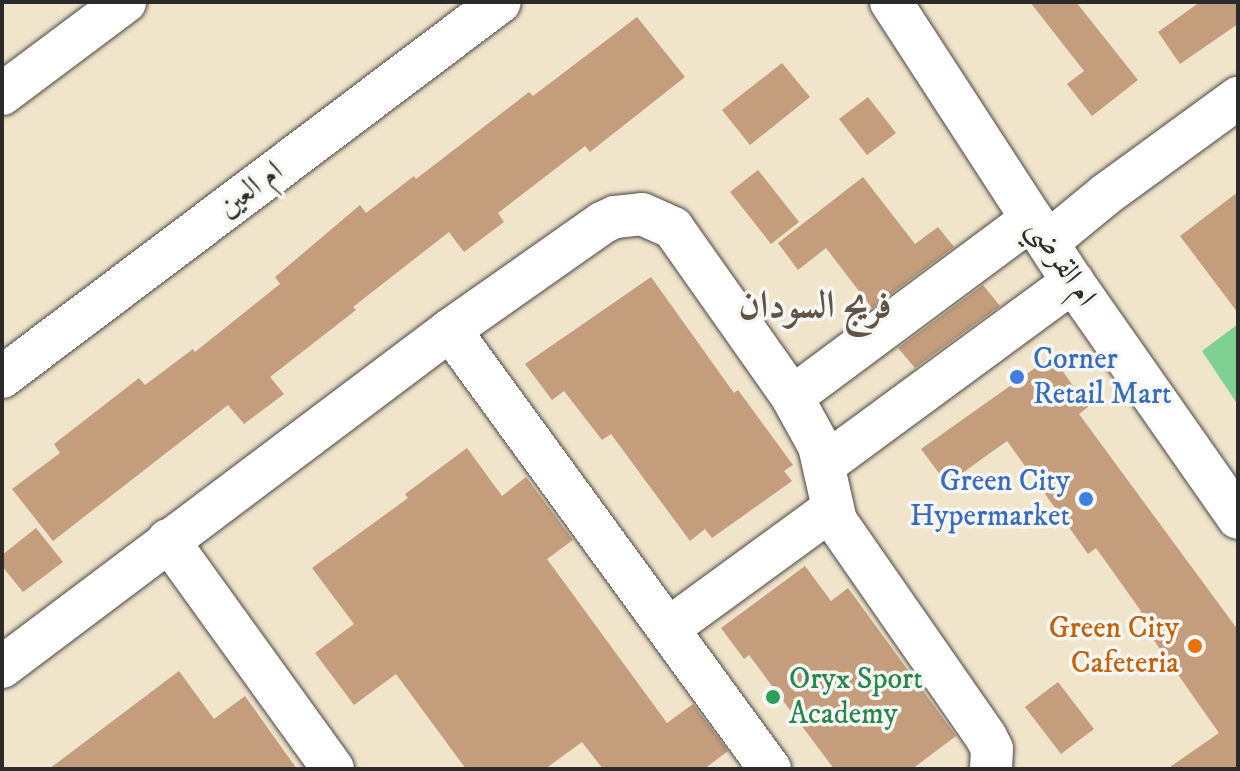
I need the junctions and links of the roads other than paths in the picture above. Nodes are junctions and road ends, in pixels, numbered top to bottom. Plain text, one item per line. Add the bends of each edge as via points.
1 (125, 2) edge
2 (500, 2) edge
3 (891, 2) edge
4 (2, 94) edge
5 (1238, 98) edge
6 (1040, 231) junction
7 (1073, 282) junction
8 (450, 330) junction
9 (2, 377) edge
10 (792, 397) junction
11 (825, 464) junction
12 (831, 510) junction
13 (1238, 518) edge
14 (168, 540) junction
15 (669, 628) junction
16 (2, 667) edge
17 (333, 769) edge
18 (770, 769) edge
19 (991, 769) edge

1 - 4 street
2 - 9 street, ام العين
3 - 6 street, ام القرضي
5 - 6 street via 1105,195
6 - 7 street, ام القرضي
6 - 10 street
7 - 11 street
7 - 13 street, ام القرضي
8 - 10 street via 602,223 642,214 673,228
8 - 14 street
8 - 15 street
10 - 11 street
11 - 12 street
12 - 15 street
12 - 19 street via 986,737 992,749
14 - 16 street
14 - 17 street
15 - 18 street

